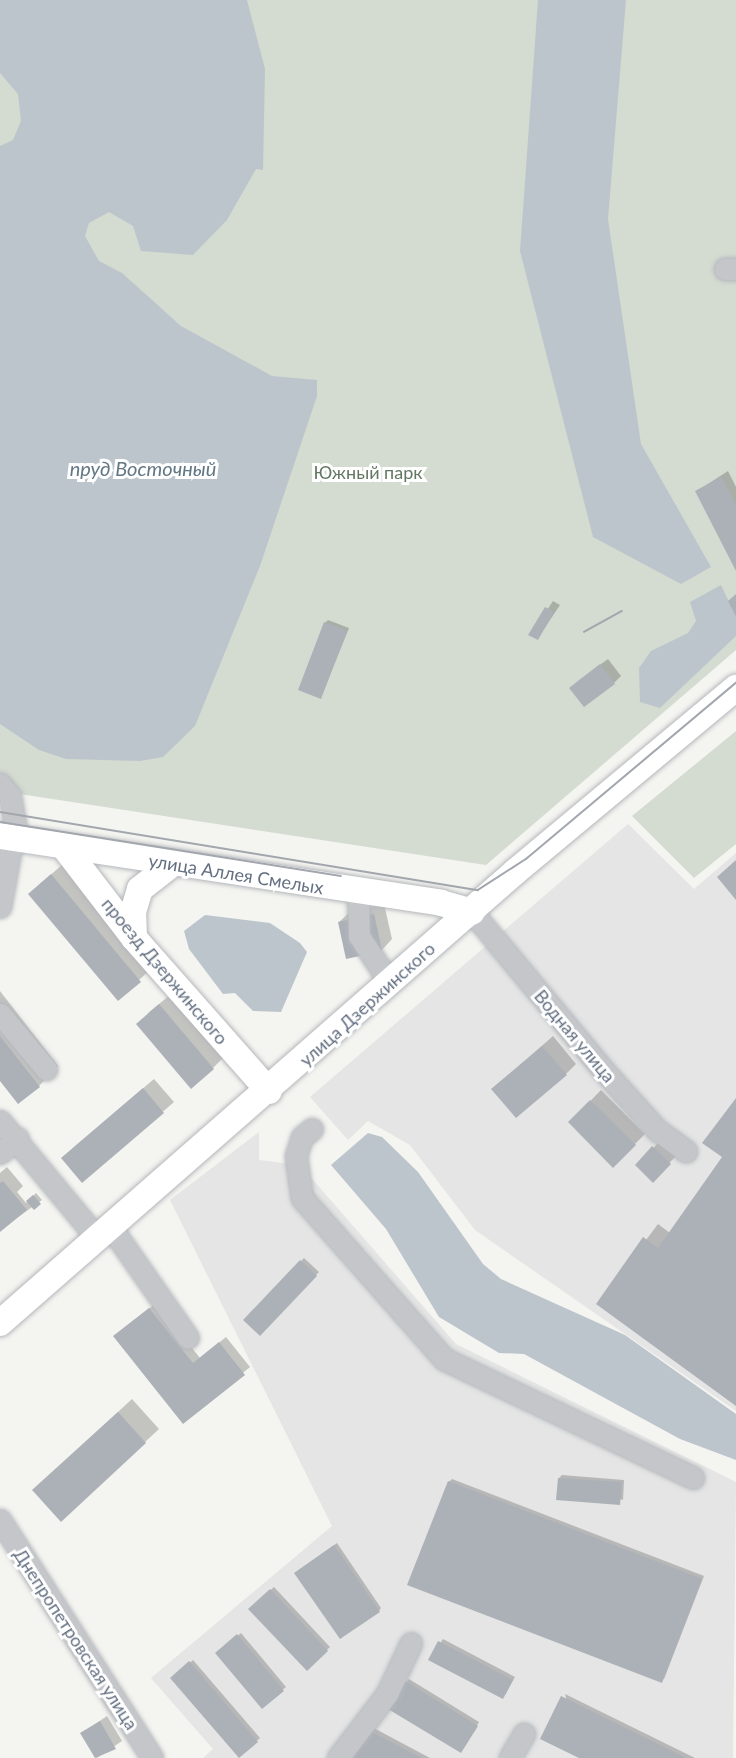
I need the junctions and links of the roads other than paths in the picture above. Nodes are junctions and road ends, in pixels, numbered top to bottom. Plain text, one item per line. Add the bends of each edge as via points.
1 (736, 688) edge
2 (0, 784) edge
3 (6, 837) edge
4 (65, 848) junction
5 (172, 864) junction
6 (358, 892) junction
7 (0, 907) edge
8 (472, 912) junction
9 (134, 938) junction
10 (390, 983) junction
11 (0, 1014) edge
12 (46, 1069) dead end
13 (269, 1091) junction
14 (0, 1120) edge
15 (312, 1128) dead end
16 (18, 1138) junction
17 (686, 1151) dead end
18 (0, 1153) edge
19 (103, 1232) junction
20 (0, 1323) edge
21 (188, 1338) dead end
22 (693, 1478) dead end
23 (0, 1520) edge
24 (411, 1643) dead end
25 (524, 1734) dead end
26 (152, 1758) edge
27 (338, 1758) edge
28 (510, 1758) edge

1 - 8 main road, улица Дзержинского
2 - 3 street via 10,796
3 - 4 main road, улица Аллея Смелых
3 - 7 street
4 - 5 main road, улица Аллея Смелых
4 - 9 main road, проезд Дзержинского
5 - 6 main road, улица Аллея Смелых
5 - 9 main road via 140,889 134,905
6 - 8 main road, улица Аллея Смелых
6 - 10 street via 359,936
8 - 10 main road, улица Дзержинского
8 - 17 street, Водная улица via 603,1070
9 - 13 main road, проезд Дзержинского
10 - 13 main road, улица Дзержинского
11 - 12 street
13 - 19 main road, улица Дзержинского
14 - 16 street
15 - 22 street via 302,1137 296,1156 302,1198 444,1359
16 - 18 street
16 - 19 street
19 - 20 main road, улица Дзержинского
19 - 21 street
23 - 26 street, Днепропетровская улица
24 - 27 street via 387,1694
25 - 28 street

